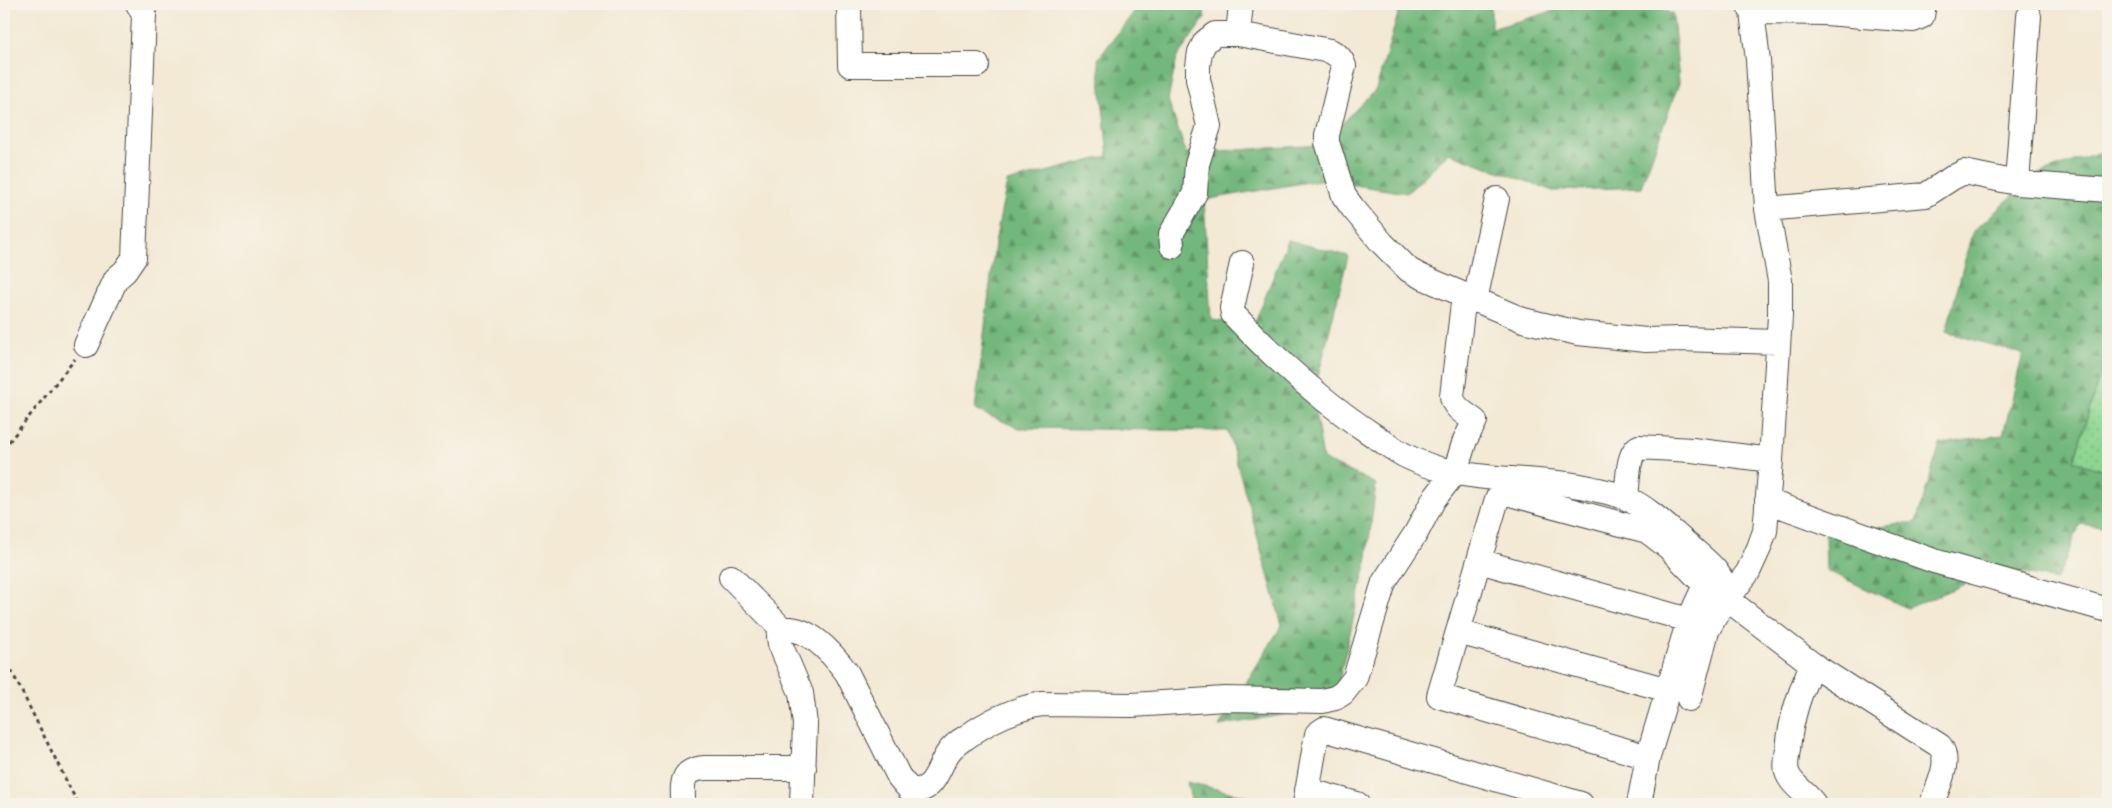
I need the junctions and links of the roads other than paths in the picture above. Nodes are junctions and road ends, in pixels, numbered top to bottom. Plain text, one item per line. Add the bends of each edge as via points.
1 (138, 4) edge
2 (849, 4) edge
3 (1241, 4) edge
4 (1924, 4) edge
5 (1750, 8) edge
6 (2029, 16) dead end
7 (1238, 34) junction
8 (977, 65) dead end
9 (2017, 182) junction
10 (2108, 190) edge
11 (1497, 199) dead end
12 (1767, 209) junction
13 (1172, 246) dead end
14 (1242, 263) dead end
15 (1469, 297) junction
16 (1778, 342) junction
17 (86, 345) road end
18 (1771, 460) junction
19 (1455, 472) junction
20 (1626, 498) junction
21 (1766, 501) junction
22 (1479, 561) junction
23 (731, 577) dead end
24 (1706, 585) junction
25 (1727, 599) junction
26 (2108, 610) edge
27 (1689, 620) junction
28 (782, 628) junction
29 (1458, 632) junction
30 (1812, 664) junction
31 (1679, 694) junction
32 (1648, 758) junction
33 (804, 768) junction
34 (1306, 797) edge
35 (918, 798) edge
36 (683, 804) edge
37 (802, 804) edge
38 (1357, 804) edge
39 (1582, 804) edge
40 (1639, 804) edge
41 (1814, 804) edge
42 (1932, 804) edge

1 - 17 street via 144,15 134,258 116,279
2 - 8 street via 850,65
3 - 7 street
4 - 5 street via 1922,16 1913,20
5 - 12 street via 1758,60
6 - 9 street
7 - 13 street via 1215,34 1205,42 1200,52 1198,79 1209,126 1197,164 1195,193 1171,234
7 - 15 street via 1338,55 1344,66 1326,138 1344,196 1409,270
9 - 10 street
9 - 12 street via 1964,172 1926,195
11 - 15 street
12 - 16 street via 1780,281
14 - 19 street via 1232,308 1240,322 1345,417 1408,457
15 - 16 street via 1538,324 1603,336 1646,340
15 - 19 street via 1452,396 1457,407 1475,421
16 - 18 street
18 - 20 street via 1639,447 1631,457
18 - 21 street
19 - 20 street via 1576,485
19 - 35 street via 1434,499 1384,582 1355,678 1335,698 1322,701 1225,698 1132,705 1042,704 1027,707 1009,712 964,738 948,753 939,772
20 - 25 street via 1648,511 1710,565 1723,578
21 - 25 street via 1765,532 1755,560
21 - 26 street via 1934,561
22 - 24 street via 1497,499 1502,494 1510,494 1647,531
22 - 27 street
22 - 29 street
23 - 28 street
24 - 25 street
24 - 27 street
25 - 30 street
25 - 31 street via 1707,631
27 - 31 street
28 - 33 street via 780,644 801,693 805,724
28 - 35 street via 792,628 813,638 841,664 898,777
29 - 31 street
29 - 32 street via 1439,696
30 - 41 street via 1797,700 1787,764 1788,773
30 - 42 street via 1940,746 1944,767
31 - 32 street
32 - 40 street
33 - 36 street via 692,770 683,780
33 - 37 street
34 - 38 street
34 - 39 street via 1317,734 1324,729

